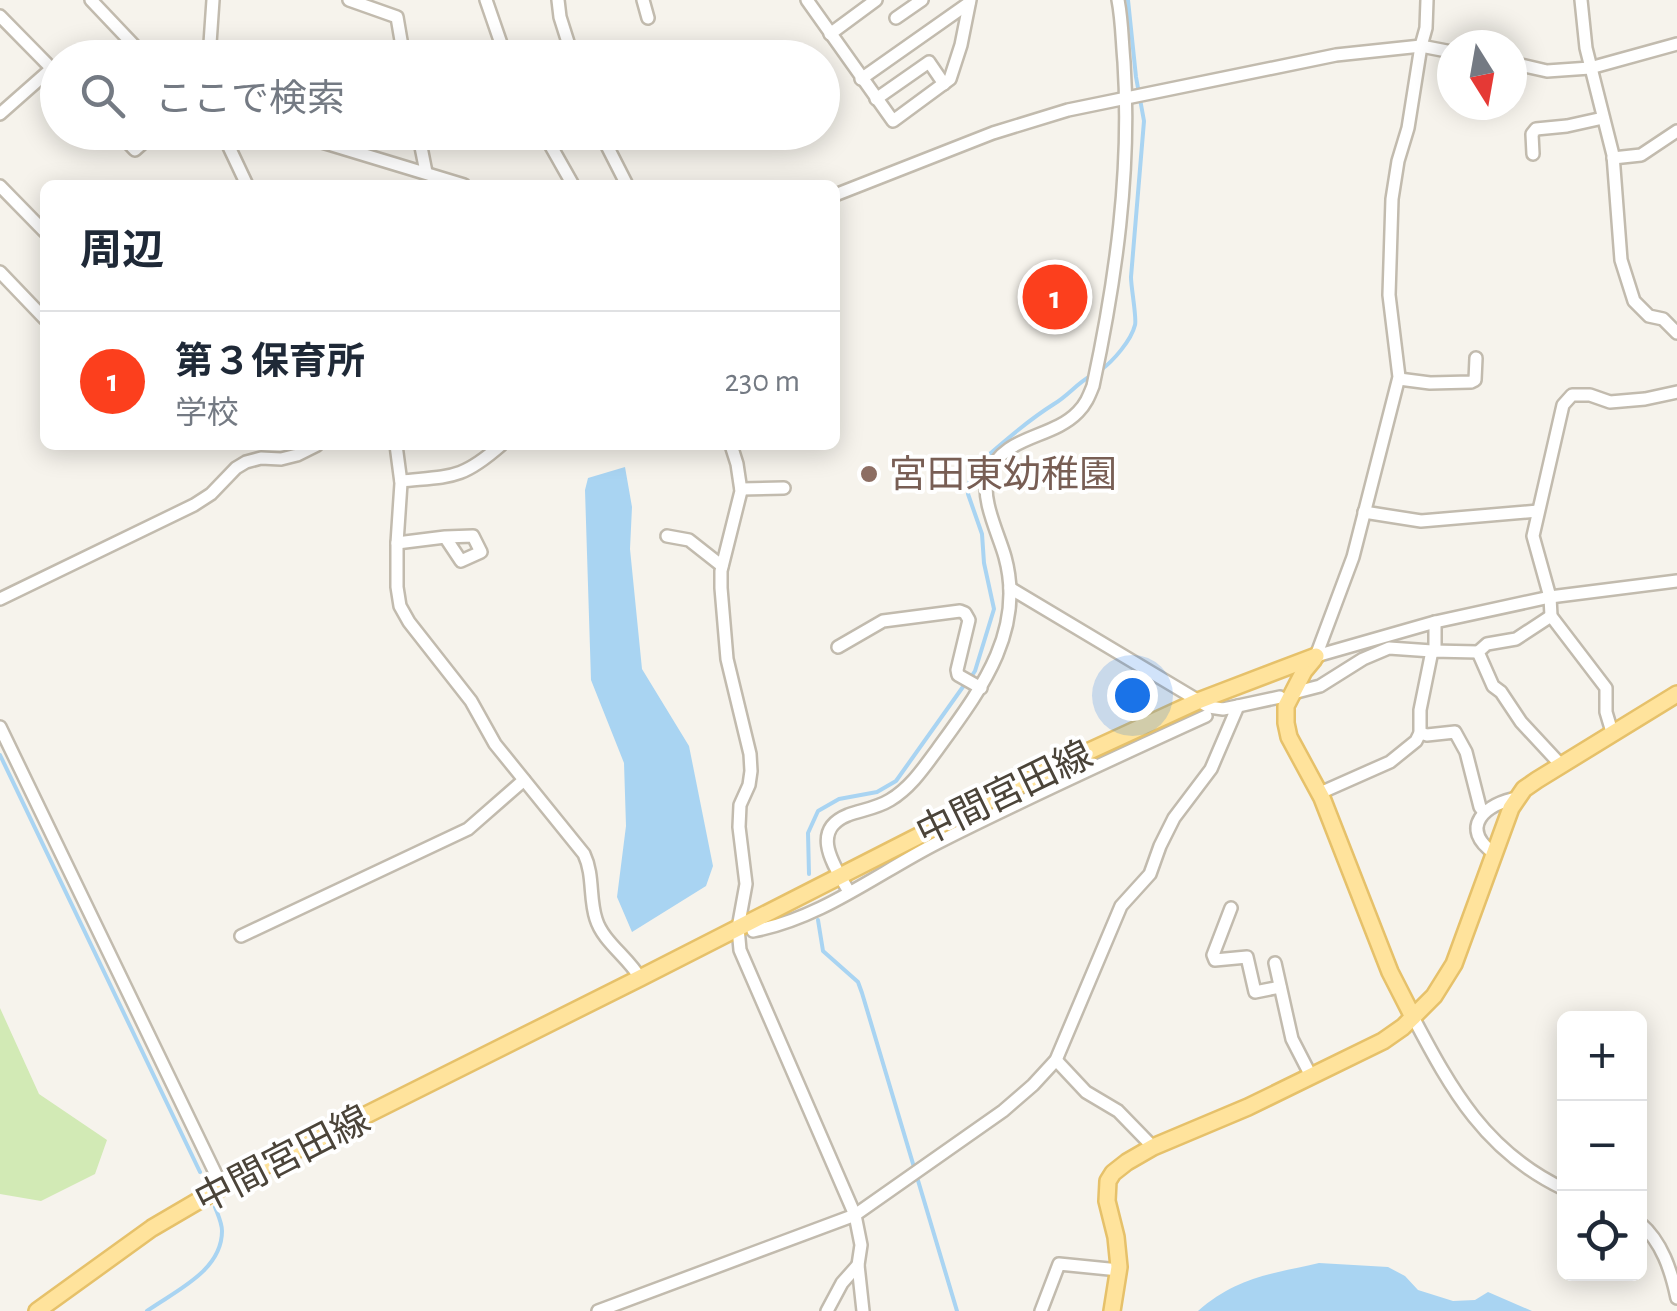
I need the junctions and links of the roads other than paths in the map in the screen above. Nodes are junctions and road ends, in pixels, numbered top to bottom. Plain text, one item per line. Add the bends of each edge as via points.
1 (91, 0) edge
2 (349, 0) edge
3 (486, 0) edge
4 (558, 0) edge
5 (643, 0) edge
6 (807, 0) edge
7 (876, 0) edge
8 (922, 0) edge
9 (1118, 0) edge
10 (1427, 0) edge
11 (1582, 0) edge
12 (211, 2) edge
13 (970, 2) edge
14 (0, 16) edge
15 (648, 18) dead end
16 (896, 18) dead end
17 (830, 34) junction
18 (129, 40) edge
19 (210, 40) edge
20 (401, 40) edge
21 (500, 40) edge
22 (567, 40) edge
23 (834, 40) edge
24 (1677, 44) edge
25 (1421, 46) junction
26 (840, 49) edge
27 (1437, 49) edge
28 (40, 57) edge
29 (1527, 66) edge
30 (1590, 68) junction
31 (861, 79) junction
32 (40, 83) edge
33 (944, 84) junction
34 (1134, 95) junction
35 (876, 100) junction
36 (0, 113) edge
37 (1604, 118) junction
38 (1677, 131) edge
39 (230, 150) edge
40 (350, 150) edge
41 (422, 150) edge
42 (553, 150) edge
43 (609, 150) edge
44 (1532, 154) dead end
45 (1613, 158) junction
46 (426, 172) junction
47 (245, 180) edge
48 (449, 180) edge
49 (570, 180) edge
50 (624, 180) edge
51 (0, 186) edge
52 (840, 193) edge
53 (40, 227) edge
54 (0, 272) edge
55 (40, 314) edge
56 (1677, 333) edge
57 (1476, 358) dead end
58 (1399, 379) junction
59 (1677, 392) edge
60 (308, 450) edge
61 (397, 450) edge
62 (495, 450) edge
63 (732, 450) edge
64 (401, 481) junction
65 (784, 488) dead end
66 (741, 489) junction
67 (1538, 510) junction
68 (1364, 512) junction
69 (667, 536) dead end
70 (445, 538) dead end
71 (397, 542) junction
72 (722, 566) junction
73 (1677, 581) edge
74 (1010, 588) junction
75 (1550, 596) junction
76 (0, 600) edge
77 (1551, 616) junction
78 (1435, 622) junction
79 (1386, 634) junction
80 (838, 647) dead end
81 (1389, 648) junction
82 (1433, 651) junction
83 (1478, 652) junction
84 (1316, 656) junction
85 (981, 688) junction
86 (1677, 694) edge
87 (1286, 695) junction
88 (1238, 706) junction
89 (1202, 708) junction
90 (0, 727) edge
91 (1612, 732) junction
92 (1420, 734) junction
93 (1560, 764) junction
94 (524, 780) junction
95 (1320, 793) junction
96 (1518, 798) junction
97 (1484, 812) junction
98 (1494, 854) junction
99 (841, 876) junction
100 (849, 892) junction
101 (1231, 908) dead end
102 (746, 929) junction
103 (241, 936) dead end
104 (1275, 963) dead end
105 (640, 978) junction
106 (1280, 987) junction
107 (1413, 1018) junction
108 (1056, 1060) junction
109 (1311, 1076) junction
110 (1154, 1147) junction
111 (222, 1186) junction
112 (1557, 1186) edge
113 (855, 1215) junction
114 (1647, 1231) edge
115 (858, 1265) junction
116 (1118, 1270) junction
117 (1677, 1298) edge
118 (37, 1311) edge
119 (598, 1311) edge
120 (827, 1311) edge
121 (862, 1311) edge
122 (1042, 1311) edge
123 (1112, 1311) edge

1 - 18 street
2 - 20 street via 397,17
3 - 21 street
4 - 22 street
5 - 15 street
6 - 17 street
7 - 17 street
8 - 16 street
9 - 34 street
10 - 25 street
11 - 30 street
12 - 19 street
13 - 31 street
13 - 33 street
14 - 28 street
17 - 23 street
24 - 30 street
25 - 27 street
25 - 34 street
25 - 58 street via 1392,199 1389,295
26 - 31 street
29 - 30 street
30 - 37 street
31 - 35 street
32 - 36 street
33 - 35 street via 893,121
33 - 35 street via 929,62
34 - 52 street via 1028,121
34 - 74 street via 1117,255 1087,402 1076,415 1016,443 988,473 988,503
37 - 44 street via 1536,129
37 - 45 street
38 - 45 street via 1641,155
39 - 47 street
40 - 46 street
41 - 46 street
42 - 49 street
43 - 50 street
45 - 56 street via 1620,260 1634,300
46 - 48 street
51 - 53 street
54 - 55 street
57 - 58 street via 1471,382
58 - 68 street
59 - 67 street via 1610,402 1572,394 1563,404
60 - 76 street via 246,462 194,505
61 - 64 street
62 - 64 street via 458,476
63 - 66 street
64 - 71 street
65 - 66 street
66 - 72 street
67 - 68 street via 1421,521
67 - 75 street via 1533,536
68 - 84 street
69 - 72 street via 689,540
70 - 71 street
71 - 94 street via 397,587 408,622
72 - 102 street via 727,659 751,771 738,827
73 - 75 street
74 - 85 street via 998,654
74 - 89 street
75 - 77 street
75 - 78 street
77 - 83 street via 1516,639
77 - 91 street via 1606,688
78 - 79 street
78 - 82 street
79 - 81 street
79 - 84 street
80 - 85 street via 882,621 965,612 958,675
81 - 82 street
81 - 87 street via 1320,686
82 - 83 street
82 - 92 street
83 - 93 street via 1493,686
84 - 87 main road
84 - 89 main road, 中間宮田線
85 - 99 street via 917,778 886,803 841,818 829,832 828,850
86 - 91 main road
87 - 88 street
87 - 95 main road via 1289,737
88 - 89 street
88 - 108 street via 1150,874 1121,906
89 - 99 main road, 中間宮田線 via 1048,770
89 - 100 street
90 - 111 street
91 - 93 main road
92 - 95 street via 1390,762
92 - 97 street via 1455,732
93 - 96 main road
94 - 103 street via 468,829
94 - 105 street via 584,854 596,920
95 - 107 main road
96 - 97 street
96 - 98 main road
97 - 98 street via 1478,835
98 - 107 main road via 1454,964
99 - 100 street
99 - 102 main road, 中間宮田線
100 - 102 street via 778,924
101 - 106 street via 1214,960 1247,957 1256,992
102 - 105 main road, 中間宮田線
102 - 113 street via 740,950
104 - 106 street
105 - 111 main road, 中間宮田線
106 - 109 street via 1292,1039
107 - 109 main road via 1383,1041
107 - 112 street via 1446,1080 1494,1140
108 - 110 street
108 - 113 street via 1003,1111
109 - 110 main road
110 - 116 main road via 1108,1181
111 - 118 main road, 中間宮田線
113 - 115 street
113 - 119 street
114 - 117 street
115 - 120 street
115 - 121 street
116 - 122 street via 1059,1264
116 - 123 main road

